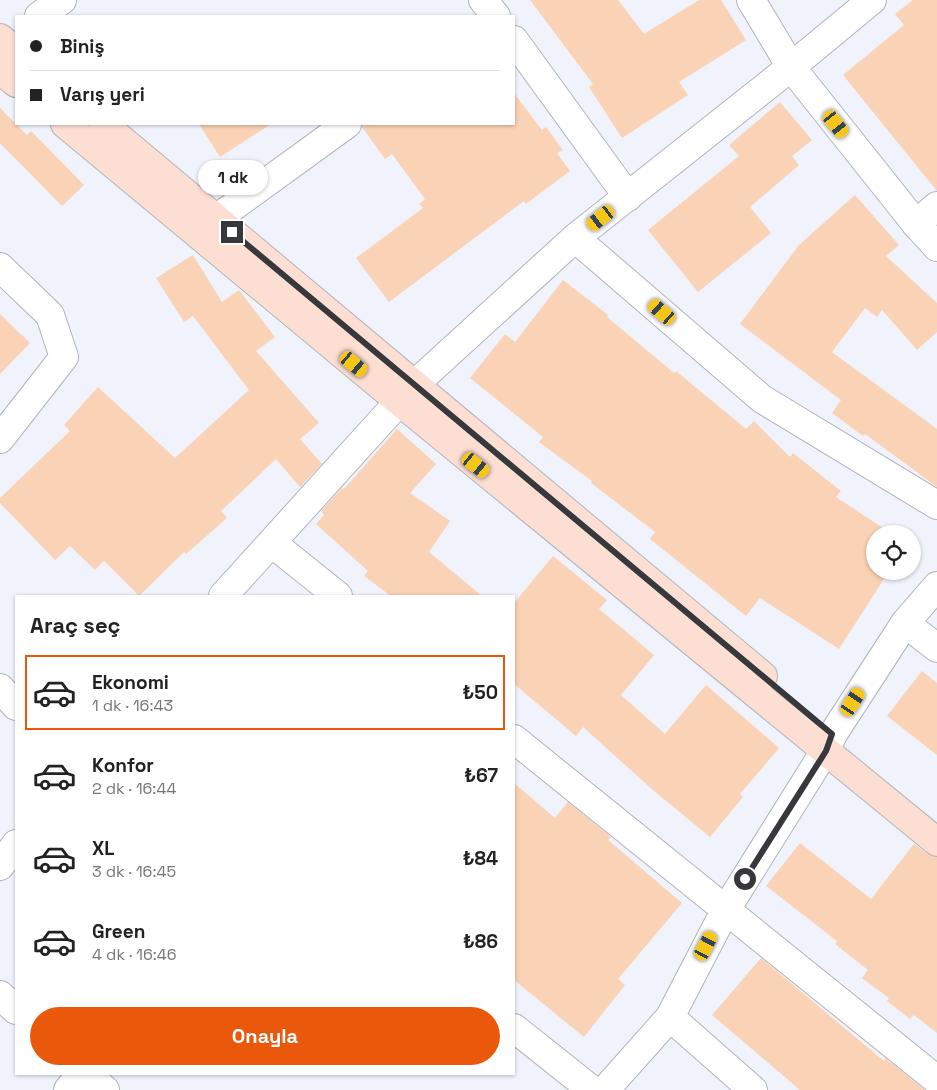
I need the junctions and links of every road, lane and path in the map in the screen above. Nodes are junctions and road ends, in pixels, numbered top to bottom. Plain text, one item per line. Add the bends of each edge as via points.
1 (62, 0) edge
2 (751, 0) edge
3 (872, 0) edge
4 (40, 15) edge
5 (515, 41) edge
6 (791, 67) junction
7 (0, 70) edge
8 (15, 82) edge
9 (66, 125) edge
10 (104, 125) edge
11 (346, 125) edge
12 (628, 197) junction
13 (937, 206) edge
14 (216, 219) junction
15 (916, 224) junction
16 (575, 238) junction
17 (937, 247) edge
18 (0, 267) edge
19 (407, 393) junction
20 (0, 439) edge
21 (937, 505) edge
22 (272, 543) junction
23 (937, 586) edge
24 (224, 595) edge
25 (337, 595) edge
26 (905, 622) junction
27 (937, 648) edge
28 (0, 688) edge
29 (15, 705) edge
30 (515, 740) edge
31 (829, 743) junction
32 (937, 818) edge
33 (937, 842) edge
34 (15, 845) edge
35 (0, 866) edge
36 (725, 911) junction
37 (0, 996) edge
38 (15, 1009) edge
39 (670, 1016) junction
40 (515, 1029) edge
41 (80, 1075) edge
42 (87, 1075) edge
43 (937, 1080) edge
44 (68, 1090) edge
45 (105, 1090) edge
46 (592, 1090) edge
47 (605, 1090) edge
48 (753, 1090) edge

1 - 4 street
2 - 6 street
3 - 6 street
5 - 12 street
6 - 12 street
6 - 15 street
7 - 8 street
9 - 19 street
10 - 14 street
11 - 14 street
12 - 16 street
13 - 15 street
14 - 19 street
15 - 17 street
16 - 19 street
16 - 21 street via 762,399
18 - 20 street via 50,316 64,357
19 - 22 street
19 - 31 street
22 - 24 street
22 - 25 street
23 - 26 street
26 - 27 street
26 - 31 street
28 - 29 street
30 - 36 street
31 - 32 street
31 - 33 street
31 - 36 street
34 - 35 street
36 - 39 street
36 - 43 street
37 - 38 street
39 - 47 street
39 - 48 street
40 - 46 street
41 - 44 street
42 - 45 street

